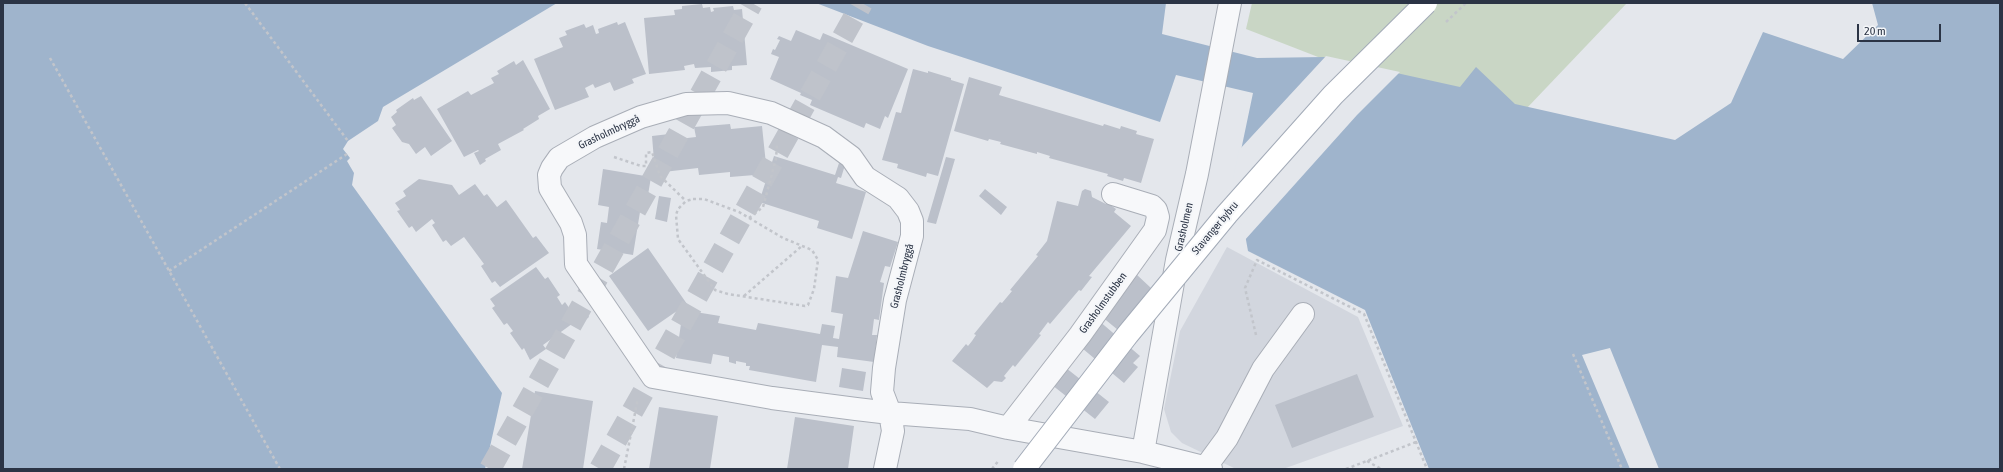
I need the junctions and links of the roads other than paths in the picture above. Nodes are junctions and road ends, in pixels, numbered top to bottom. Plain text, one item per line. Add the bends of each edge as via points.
1 (1230, 3) edge
2 (1426, 3) edge
3 (1113, 194) dead end
4 (1303, 314) dead end
5 (890, 413) junction
6 (1008, 428) junction
7 (1143, 452) junction
8 (885, 469) edge
9 (1024, 469) edge
10 (1208, 469) edge

1 - 7 street, Grasholmen via 1197,174 1177,260
2 - 9 main road, Stavanger bybru, bridge via 1333,95 1232,209 1128,334
3 - 6 street, Grasholmstubben via 1152,206 1158,218 1155,230 1080,335
4 - 10 street via 1263,369
5 - 5 street, Grasholmbryggå via 882,392 884,368 895,300 912,236 912,221 898,198 865,177 851,157 824,136 771,113 734,104 686,104 641,117 595,137 559,158 549,175 550,188 571,223 575,235 576,264 653,377 772,398
5 - 6 street via 970,419
5 - 8 street, Grasholmbryggå via 893,431
6 - 7 street
7 - 10 street

